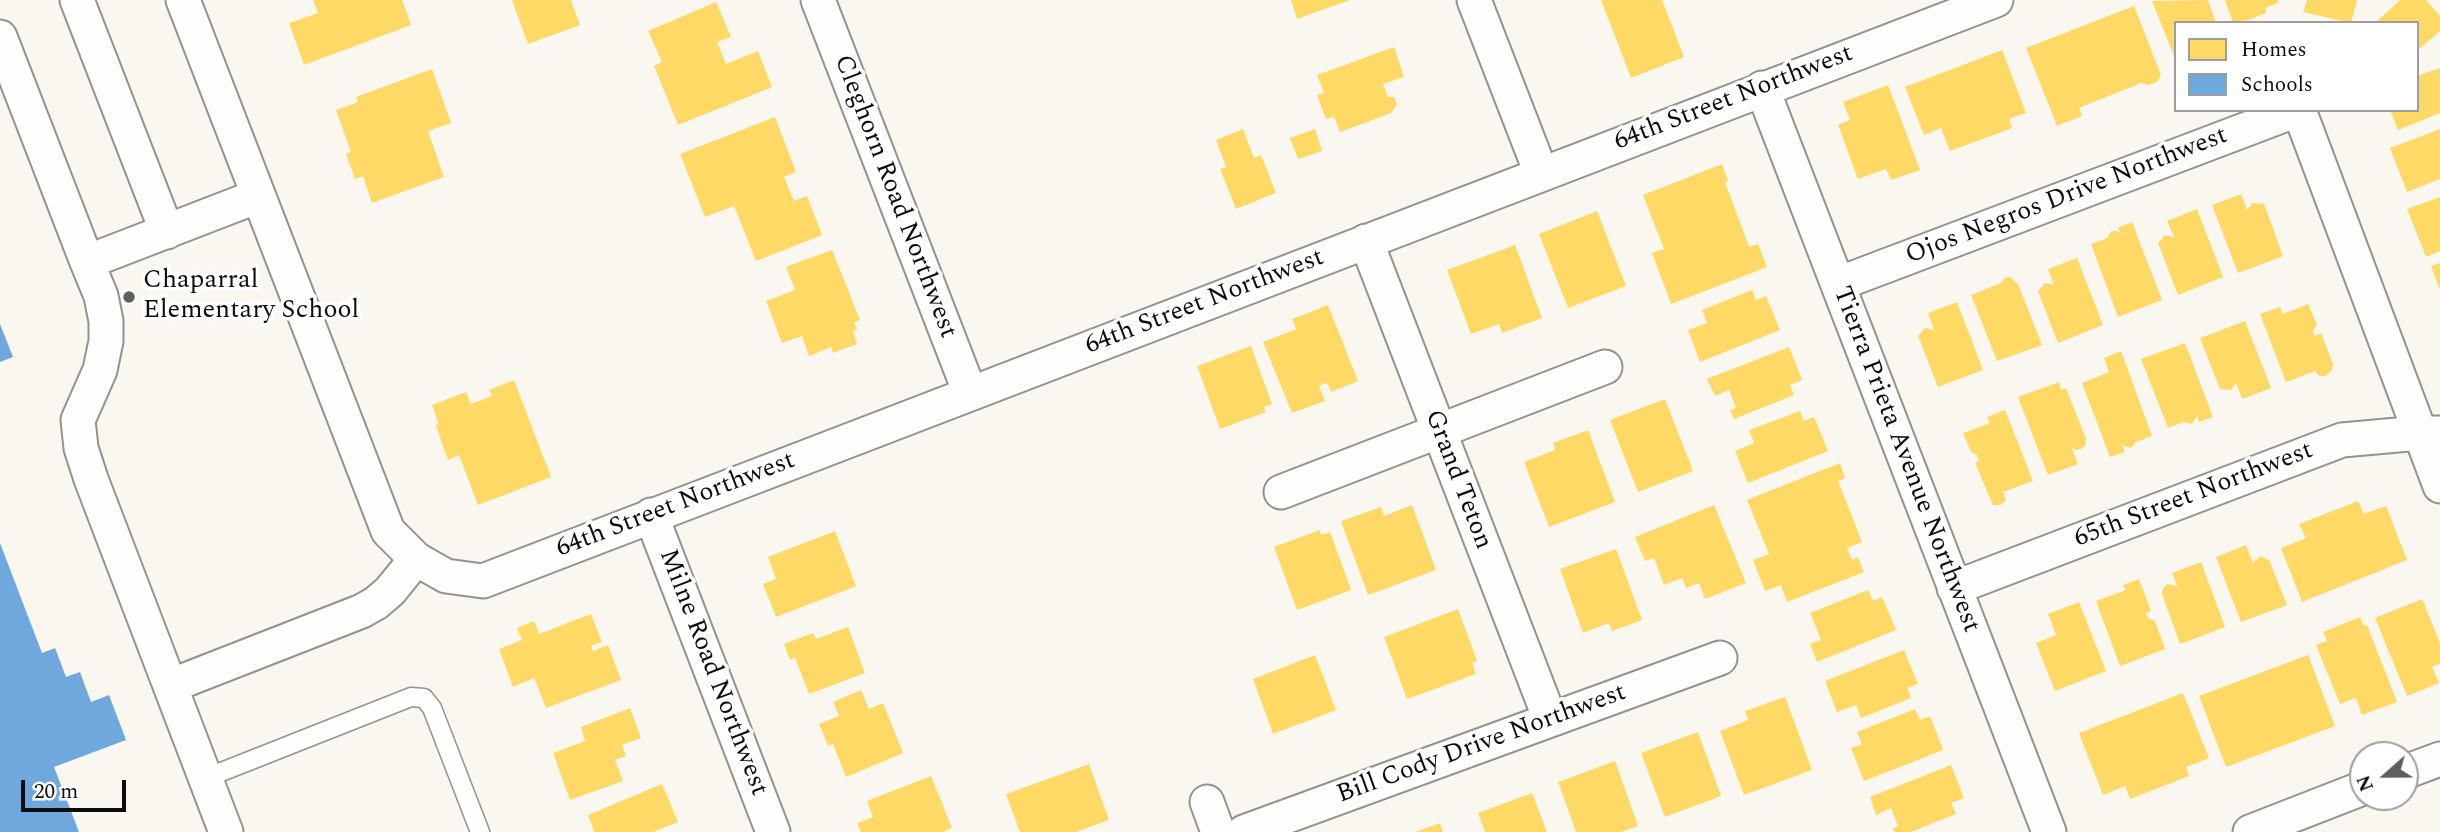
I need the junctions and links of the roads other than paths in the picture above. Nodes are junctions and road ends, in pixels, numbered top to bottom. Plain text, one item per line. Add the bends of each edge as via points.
1 (77, 0) edge
2 (183, 0) edge
3 (818, 0) edge
4 (1474, 0) edge
5 (1996, 0) edge
6 (0, 37) edge
7 (1762, 88) junction
8 (2293, 112) edge
9 (2299, 112) edge
10 (1541, 173) junction
11 (258, 196) junction
12 (167, 232) junction
13 (1366, 241) junction
14 (87, 262) junction
15 (1838, 284) junction
16 (1605, 367) dead end
17 (970, 393) junction
18 (1438, 431) junction
19 (2430, 433) edge
20 (2440, 486) edge
21 (1281, 492) dead end
22 (651, 515) junction
23 (416, 558) junction
24 (1954, 588) junction
25 (1720, 659) dead end
26 (170, 686) junction
27 (1550, 719) junction
28 (2440, 759) edge
29 (2419, 767) edge
30 (206, 778) junction
31 (2349, 793) edge
32 (226, 832) edge
33 (480, 832) edge
34 (773, 832) edge
35 (1244, 832) edge
36 (2049, 832) edge
37 (2250, 832) edge

1 - 12 street
2 - 11 street
3 - 17 street, Cleghorn Road Northwest
4 - 10 street
5 - 7 street, 64th Street Northwest
6 - 14 street
7 - 10 street, 64th Street Northwest
7 - 15 street, Tierra Prieta Avenue Northwest
8 - 15 street, Ojos Negros Drive Northwest
9 - 19 street
10 - 13 street, 64th Street Northwest
11 - 12 street
11 - 23 street via 388,531
12 - 14 street
13 - 17 street, 64th Street Northwest
13 - 18 street, Grand Teton
14 - 26 street via 101,296 106,341 100,370 78,421 81,448
15 - 24 street, Tierra Prieta Avenue Northwest
16 - 18 street
17 - 22 street, 64th Street Northwest
18 - 21 street
18 - 27 street, Grand Teton
19 - 20 street
19 - 24 street, 65th Street Northwest via 2342,440
22 - 23 street, 64th Street Northwest via 483,581 446,576
22 - 34 street, Milne Road Northwest
23 - 26 street via 390,591 362,611
24 - 36 street, Tierra Prieta Avenue Northwest
25 - 27 street, Bill Cody Drive Northwest
26 - 30 street
27 - 35 street, Bill Cody Drive Northwest
28 - 29 street
30 - 32 street
30 - 33 lane via 411,697 424,698 432,708
31 - 37 street

